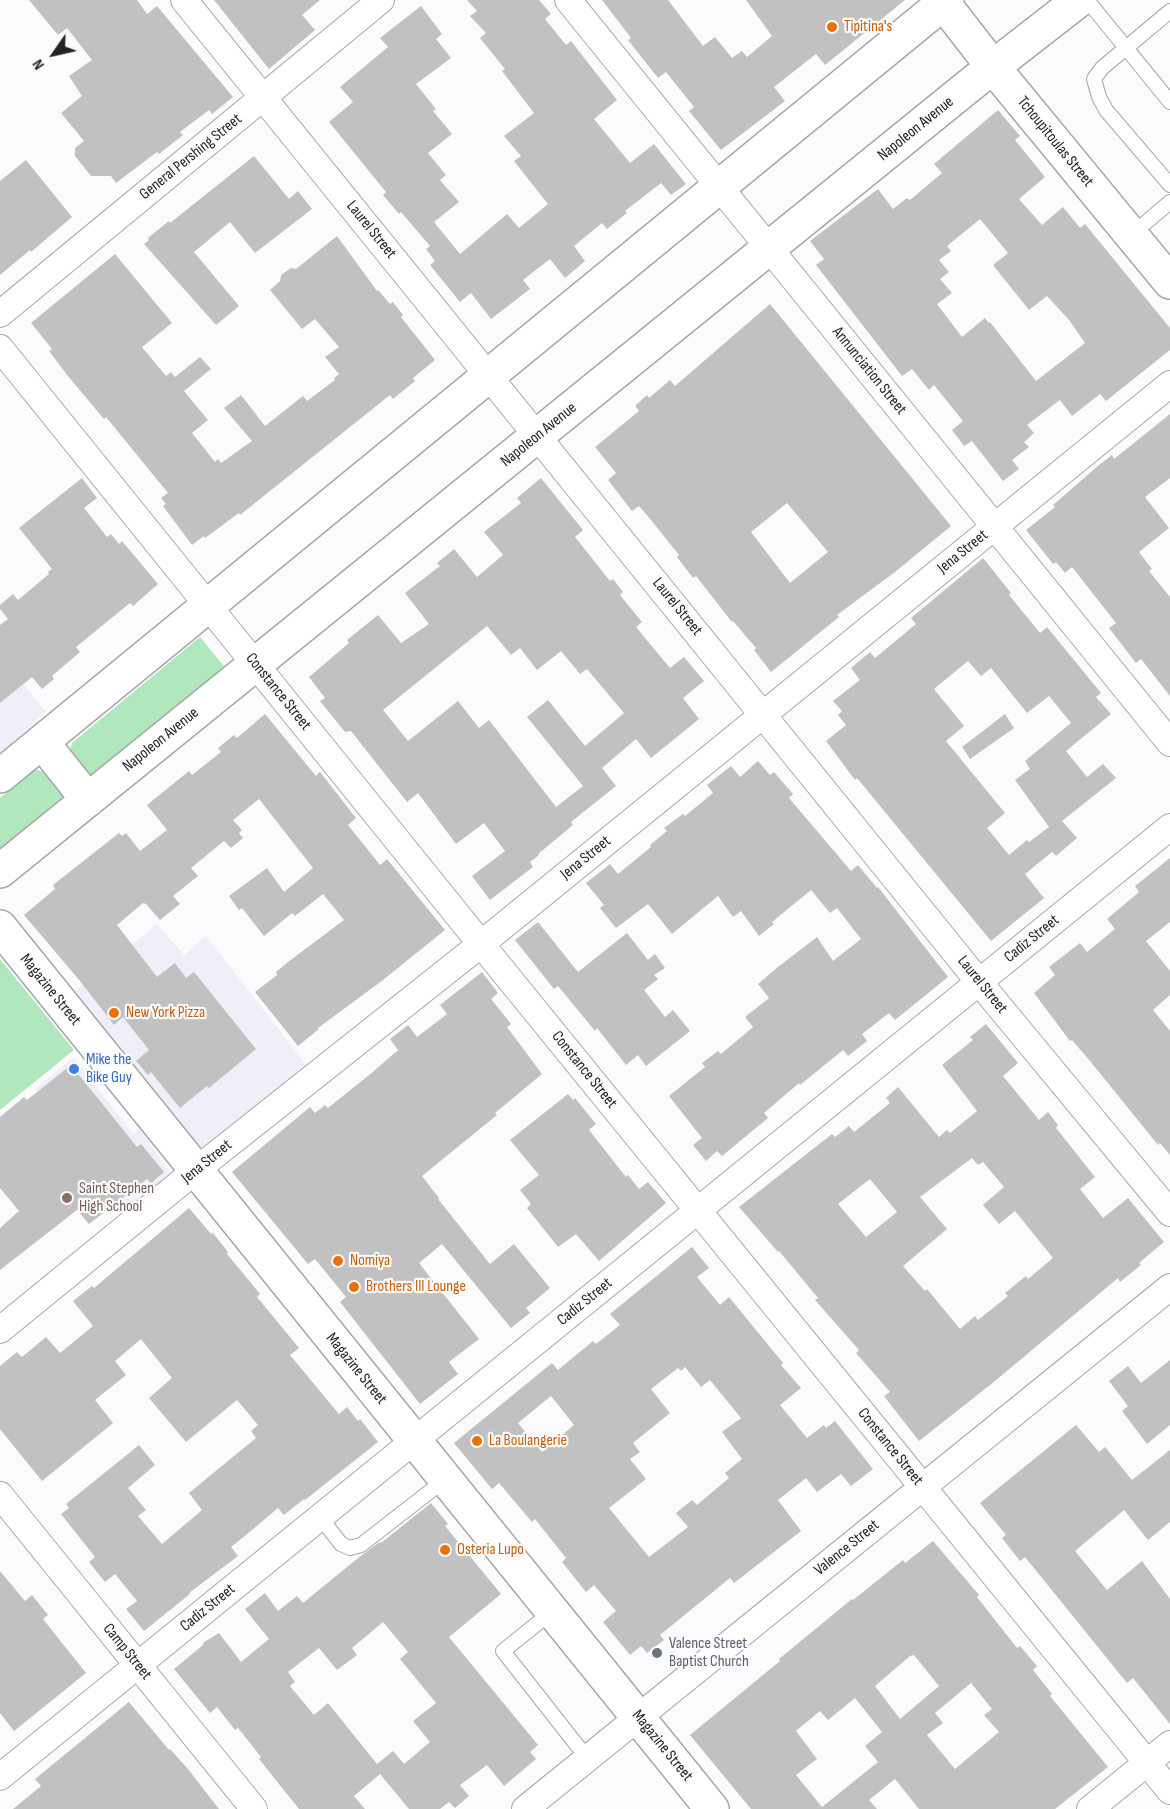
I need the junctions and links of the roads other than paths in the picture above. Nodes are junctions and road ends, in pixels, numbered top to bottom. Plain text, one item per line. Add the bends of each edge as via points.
1 (184, 0) edge
2 (381, 0) edge
3 (568, 0) edge
4 (1079, 0) edge
5 (1087, 0) edge
6 (944, 1) edge
7 (1170, 11) edge
8 (1127, 47) junction
9 (993, 67) junction
10 (263, 97) junction
11 (1170, 102) edge
12 (1170, 185) edge
13 (719, 187) junction
14 (1170, 202) edge
15 (1131, 234) junction
16 (769, 248) junction
17 (1170, 282) edge
18 (0, 314) edge
19 (0, 348) edge
20 (489, 375) junction
21 (1170, 384) edge
22 (538, 436) junction
23 (995, 526) junction
24 (208, 606) junction
25 (255, 664) junction
26 (763, 712) junction
27 (42, 742) junction
28 (1170, 743) edge
29 (0, 776) edge
30 (88, 800) junction
31 (1170, 827) edge
32 (0, 871) edge
33 (0, 927) edge
34 (481, 944) junction
35 (979, 982) junction
36 (195, 1171) junction
37 (698, 1210) junction
38 (1170, 1214) edge
39 (1170, 1287) edge
40 (0, 1330) edge
41 (414, 1440) junction
42 (446, 1479) junction
43 (923, 1487) junction
44 (0, 1495) edge
45 (320, 1517) junction
46 (553, 1611) junction
47 (138, 1665) junction
48 (638, 1717) junction
49 (1170, 1744) edge
50 (587, 1758) junction
51 (1147, 1762) junction
52 (0, 1777) edge
53 (1170, 1791) edge
54 (254, 1809) edge
55 (525, 1809) edge
56 (712, 1809) edge
57 (1090, 1809) edge

1 - 10 street, Laurel Street
2 - 10 street, General Pershing Street
3 - 13 street, Annunciation Street
4 - 9 street, Napoleon Avenue
5 - 8 lane
6 - 9 street, Tchoupitoulas Street
6 - 13 street
7 - 8 lane
8 - 11 lane
8 - 12 lane via 1094,79 1099,97
9 - 15 street, Tchoupitoulas Street
9 - 16 street, Napoleon Avenue
10 - 18 street, General Pershing Street
10 - 20 street, Laurel Street
13 - 16 street, Annunciation Street
13 - 20 street
14 - 15 lane
15 - 17 street, Tchoupitoulas Street
16 - 22 street, Napoleon Avenue
16 - 23 street, Annunciation Street
19 - 24 street, Constance Street
20 - 22 street, Laurel Street
20 - 24 street
21 - 23 street, Jena Street
22 - 25 street, Napoleon Avenue
22 - 26 street, Laurel Street
23 - 26 street, Jena Street
23 - 28 street, Annunciation Street
24 - 25 street, Constance Street
24 - 27 street
25 - 30 street, Napoleon Avenue
25 - 34 street, Constance Street
26 - 34 street, Jena Street
26 - 35 street, Laurel Street
27 - 29 street
27 - 30 street
30 - 32 street, Napoleon Avenue
31 - 35 street, Cadiz Street
33 - 36 street, Magazine Street
34 - 36 street, Jena Street
34 - 37 street, Constance Street
35 - 37 street, Cadiz Street
35 - 38 street, Laurel Street
36 - 40 street, Jena Street
36 - 41 street, Magazine Street
37 - 41 street, Cadiz Street
37 - 43 street, Constance Street
39 - 43 street, Valence Street
41 - 42 street, Magazine Street
41 - 45 street, Cadiz Street
42 - 45 lane via 362,1545 350,1548 341,1544
42 - 46 street, Magazine Street
43 - 48 street, Valence Street
43 - 51 street, Constance Street
44 - 47 street, Camp Street
45 - 47 street, Cadiz Street
46 - 48 street, Magazine Street
46 - 50 lane via 503,1651
47 - 52 street, Cadiz Street
47 - 54 street, Camp Street
48 - 50 street, Valence Street
48 - 56 street, Magazine Street
49 - 51 street
50 - 55 street, Valence Street
51 - 53 street, Constance Street
51 - 57 street

